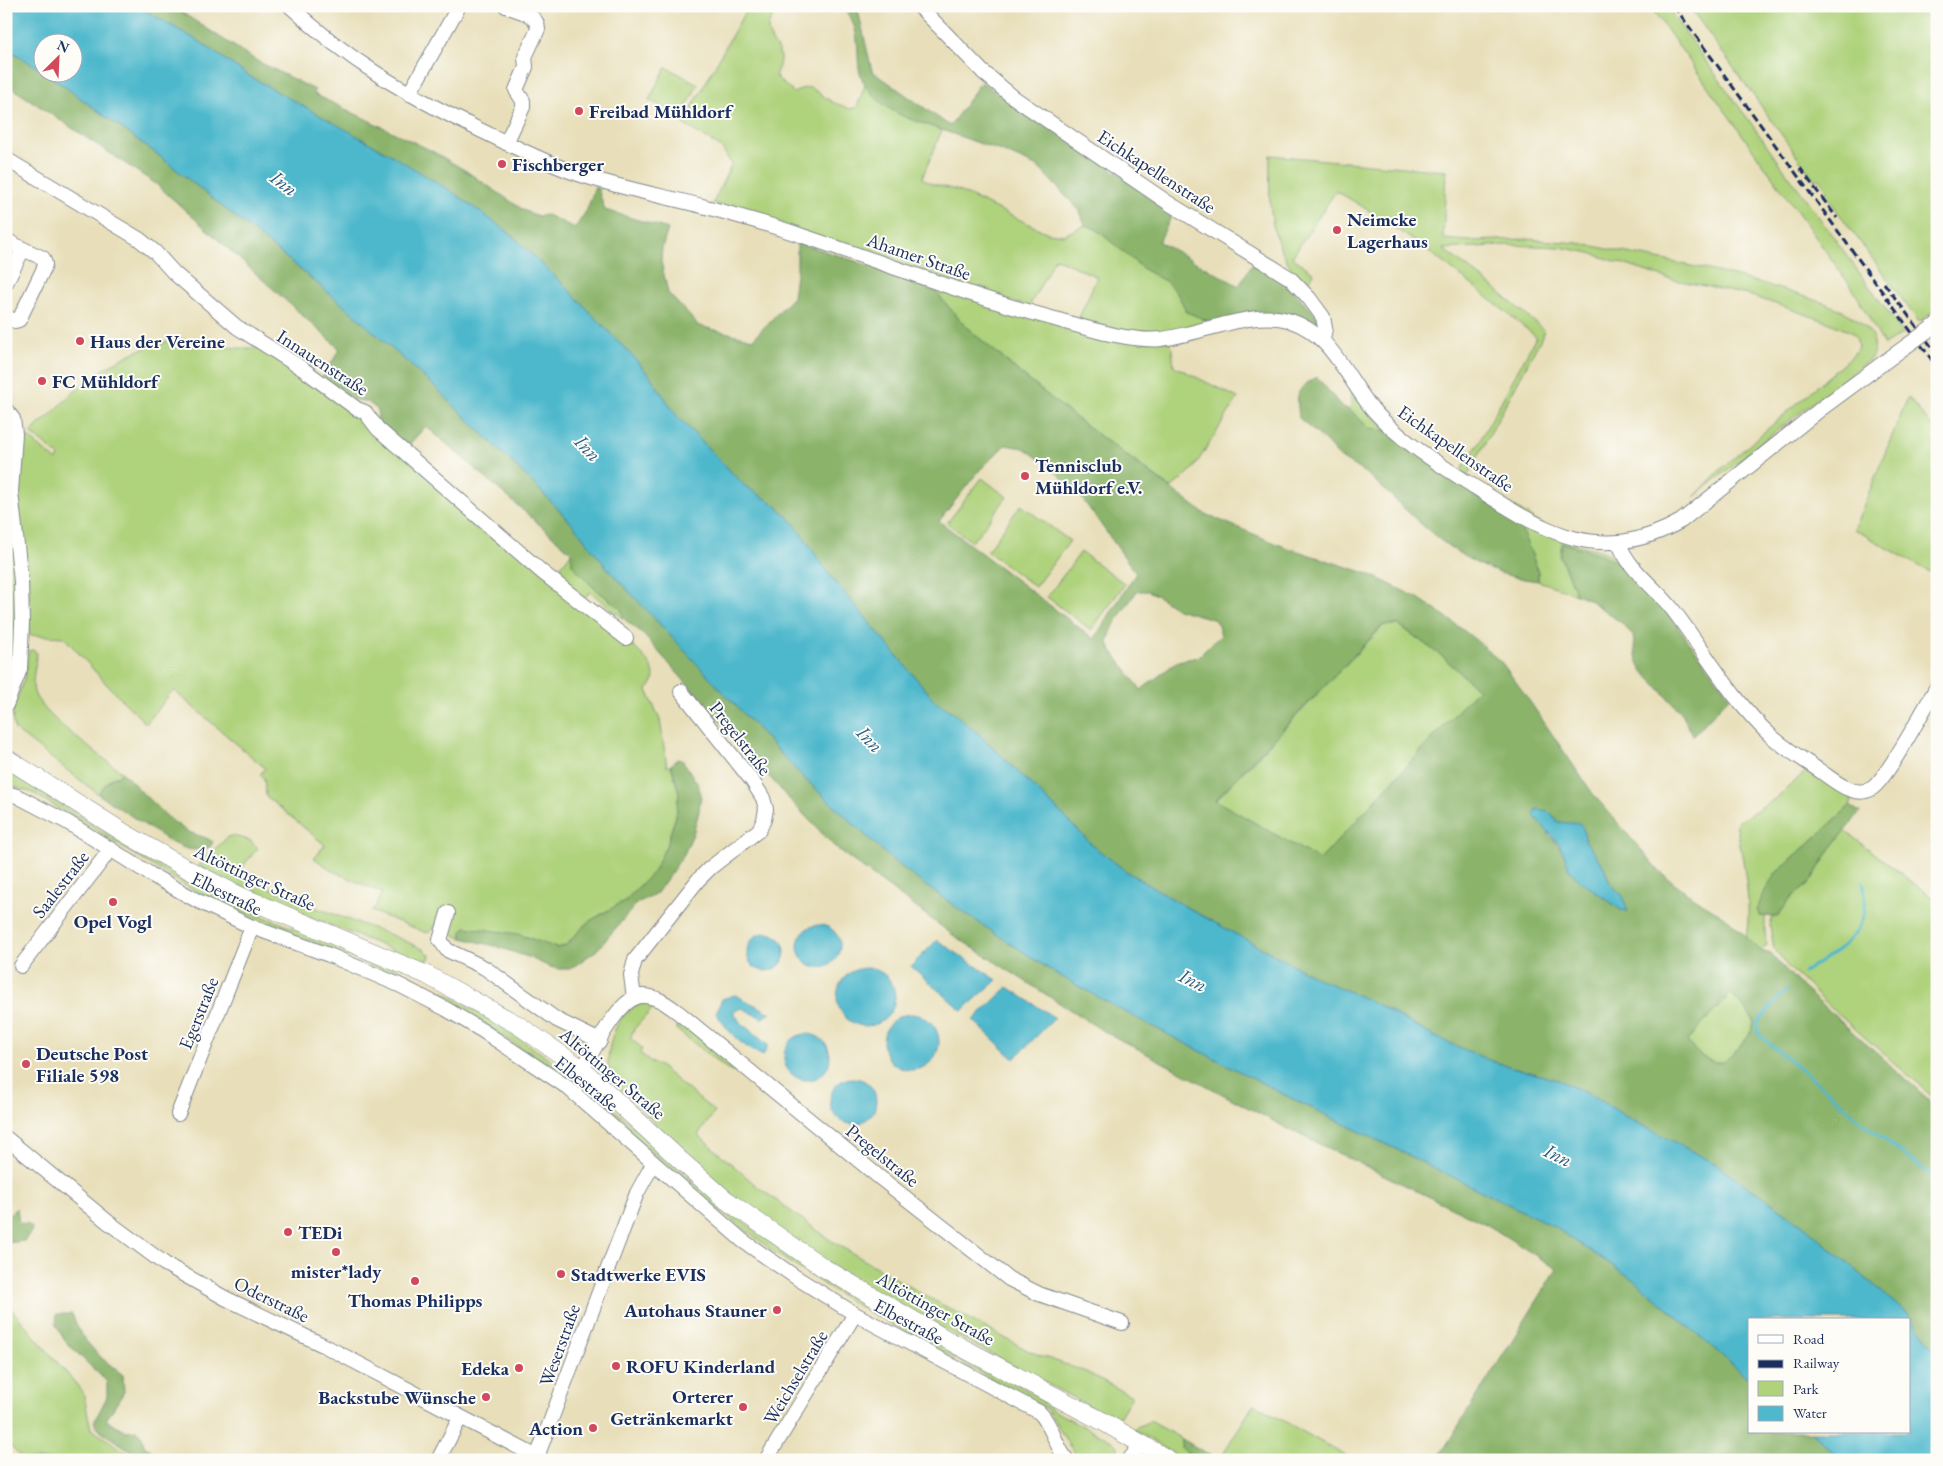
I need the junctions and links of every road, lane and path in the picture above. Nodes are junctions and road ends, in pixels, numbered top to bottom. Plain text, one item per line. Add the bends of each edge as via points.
1 (459, 6) edge
2 (506, 6) edge
3 (919, 6) edge
4 (295, 8) edge
5 (409, 94) junction
6 (506, 143) junction
7 (6, 159) edge
8 (6, 240) edge
9 (23, 249) junction
10 (6, 282) edge
11 (6, 317) edge
12 (1937, 324) edge
13 (1323, 340) junction
14 (6, 410) edge
15 (1619, 543) junction
16 (626, 638) dead end
17 (1937, 687) edge
18 (681, 691) dead end
19 (6, 705) edge
20 (6, 758) edge
21 (6, 793) edge
22 (110, 850) junction
23 (448, 913) dead end
24 (252, 927) junction
25 (21, 966) dead end
26 (634, 998) junction
27 (600, 1041) junction
28 (582, 1069) junction
29 (178, 1114) dead end
30 (6, 1138) edge
31 (653, 1164) junction
32 (855, 1314) junction
33 (1122, 1323) dead end
34 (460, 1418) junction
35 (1142, 1443) junction
36 (540, 1458) edge
37 (438, 1460) edge
38 (766, 1460) edge
39 (1067, 1460) edge
40 (1129, 1460) edge
41 (1168, 1460) edge

1 - 5 street
2 - 6 street via 535,18 538,25 516,90 524,103
3 - 13 street, Eichkapellenstraße via 983,72 1013,97 1170,204 1290,278 1310,298 1322,317 1325,328
4 - 5 street, Ahamer Straße via 347,54
5 - 6 street, Ahamer Straße
6 - 13 street, Ahamer Straße via 550,164 586,176 800,235 1015,308 1112,335 1160,340 1242,320 1280,318 1299,324
7 - 16 street, Innauenstraße via 139,239 237,327 365,412 378,430 512,546
8 - 9 street
9 - 10 street
9 - 11 street via 43,258 45,264 19,320
12 - 15 street, Eichkapellenstraße, bridge via 1808,420 1681,521 1658,532
13 - 15 street, Eichkapellenstraße via 1363,397 1384,421 1417,448 1544,529 1589,542
14 - 19 street via 13,419 15,434 11,492 21,581 22,632 20,669
15 - 17 street via 1628,561 1674,611 1746,709 1771,736 1846,788 1865,790 1876,785
18 - 26 street, Pregelstraße via 753,782 766,809 759,830 698,880 635,960 631,975
20 - 28 main road, Altöttinger Straße via 158,853 238,895 455,989 518,1025
21 - 22 street, Elbestraße via 40,808
22 - 24 street, Elbestraße via 196,900
22 - 25 street, Saalestraße
23 - 27 street via 440,940 447,950 485,968 557,1020
24 - 29 street, Egerstraße
24 - 31 street, Elbestraße via 399,985 468,1022 567,1087
26 - 27 street via 624,1004
26 - 33 street, Pregelstraße via 655,998 679,1013 1009,1279 1038,1294
27 - 28 street
28 - 35 main road, Altöttinger Straße via 726,1200 824,1268 942,1337
30 - 34 street, Oderstraße via 165,1264
31 - 32 street, Elbestraße via 743,1241
31 - 36 street, Weserstraße via 637,1193 619,1239
32 - 38 street, Weichselstraße
32 - 39 street, Elbestraße via 1039,1412
34 - 36 street, Oderstraße
34 - 37 street
35 - 40 street
35 - 41 main road, Altöttinger Straße

